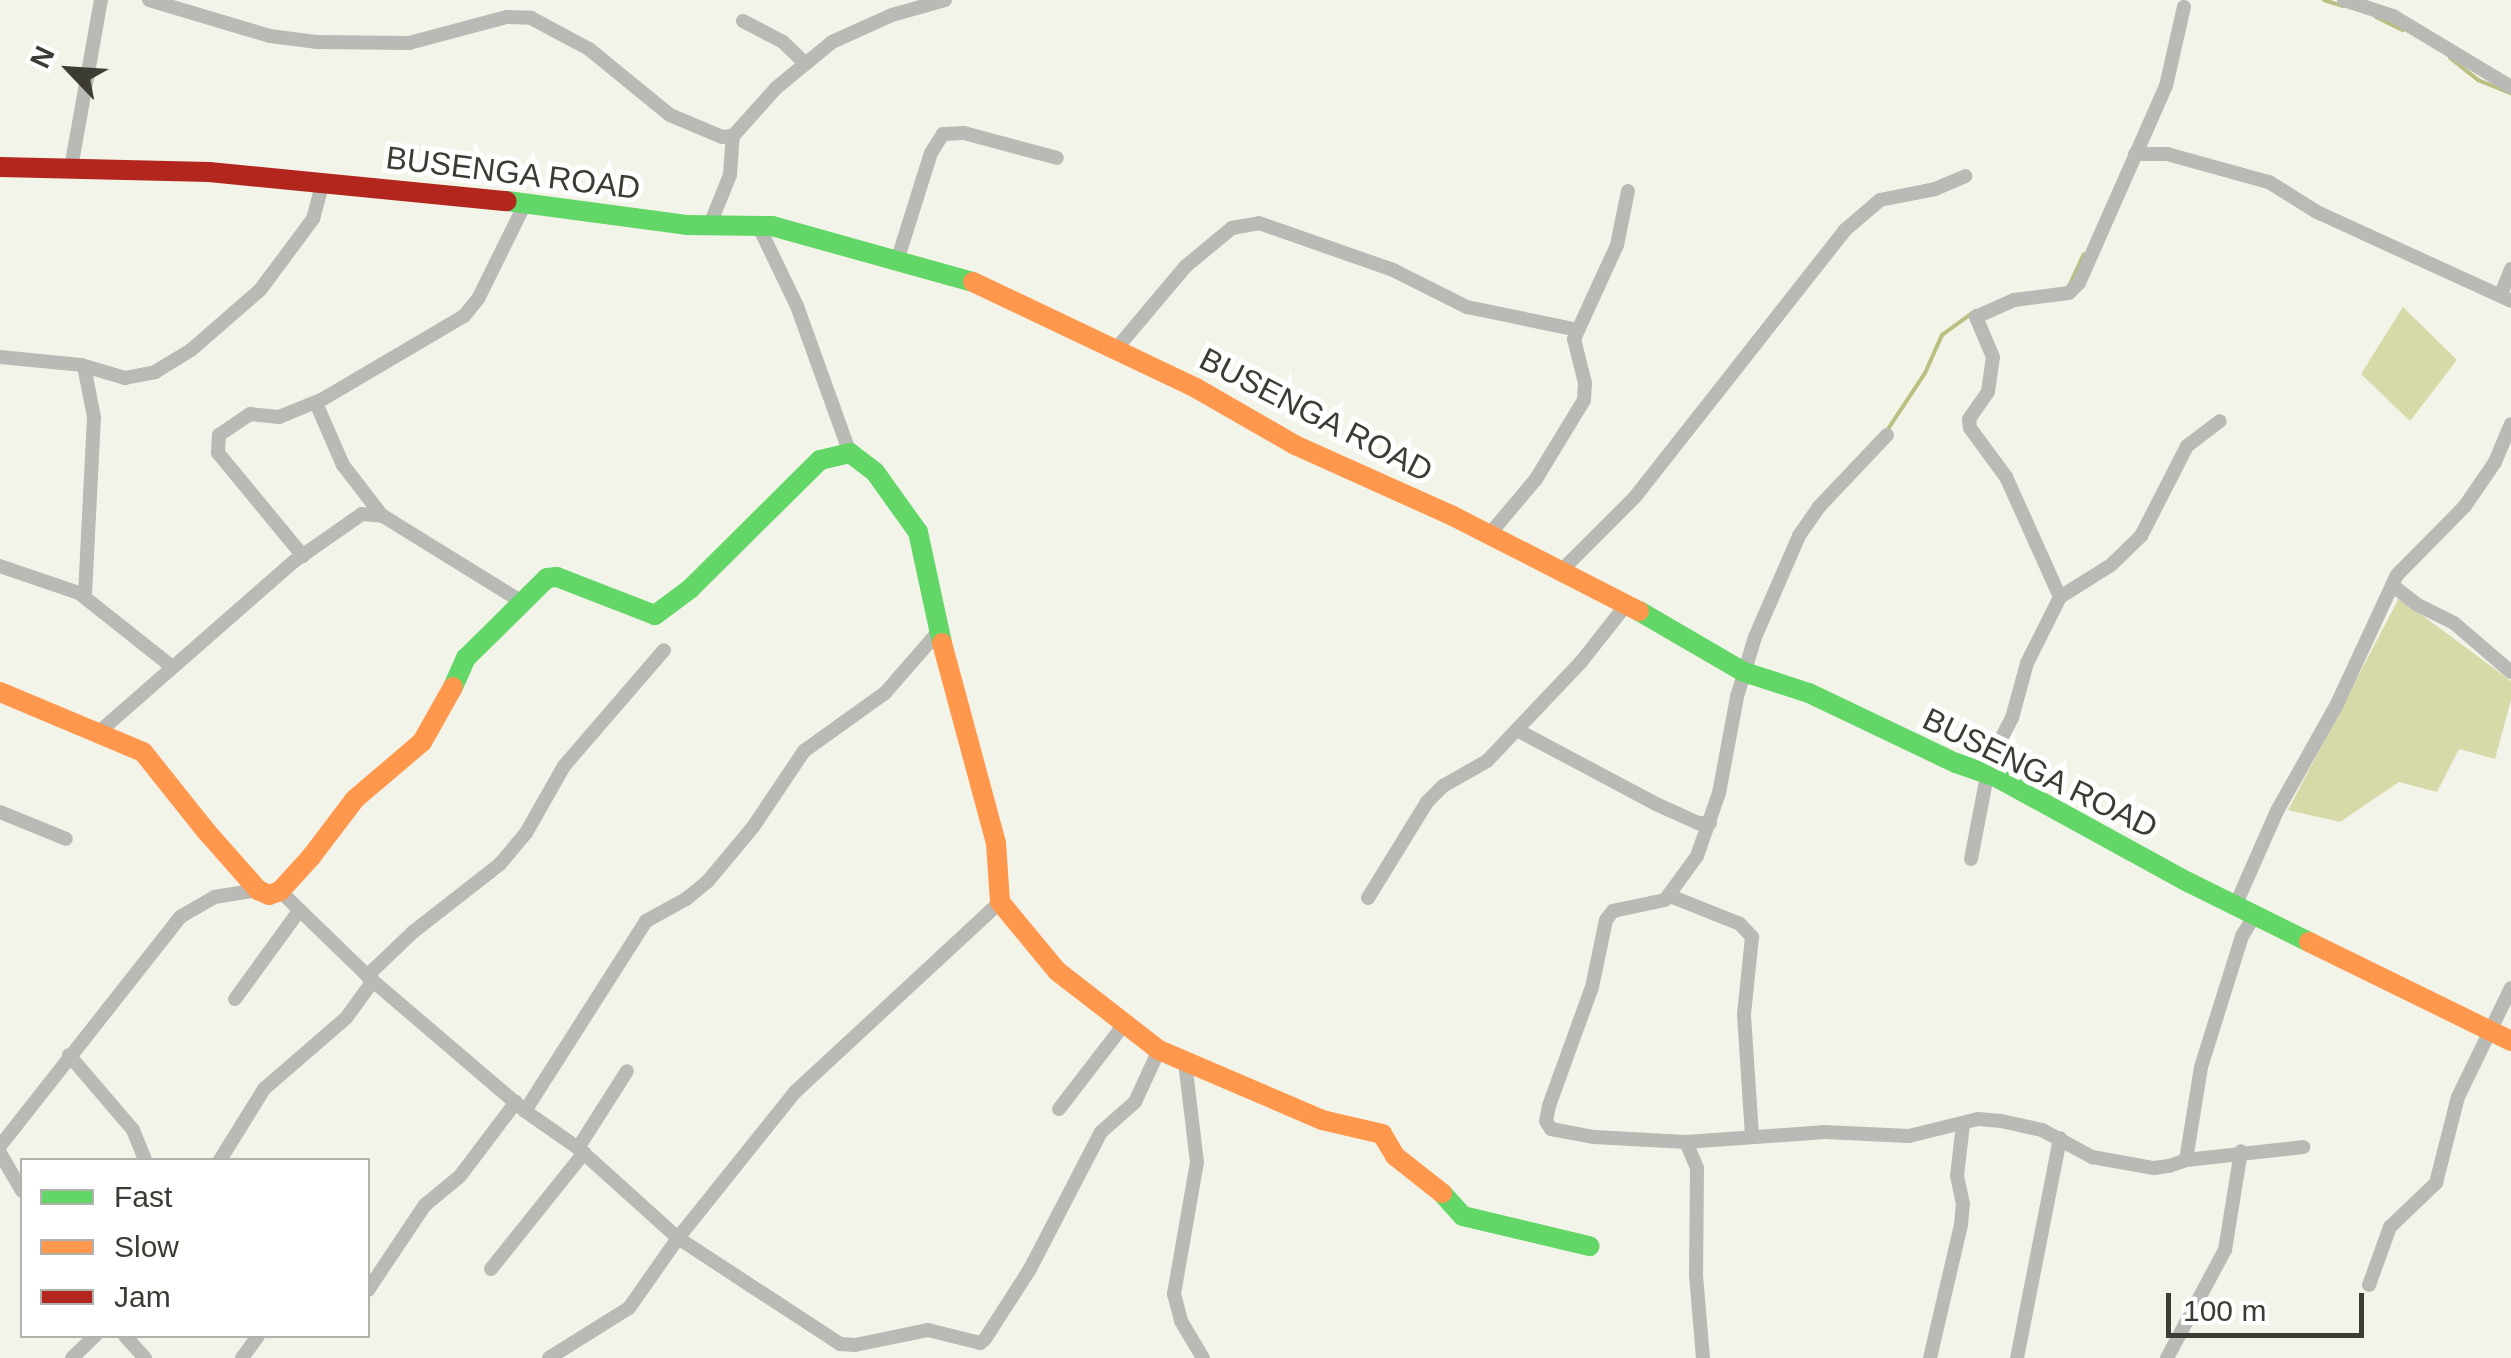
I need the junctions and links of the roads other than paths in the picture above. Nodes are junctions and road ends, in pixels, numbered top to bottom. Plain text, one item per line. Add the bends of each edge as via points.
1 (101, 0) edge
2 (149, 0) edge
3 (945, 0) edge
4 (2344, 0) edge
5 (2184, 7) dead end
6 (743, 21) dead end
7 (805, 63) junction
8 (2511, 87) edge
9 (733, 136) junction
10 (2135, 154) junction
11 (1057, 158) dead end
12 (0, 168) edge
13 (71, 168) junction
14 (1965, 176) dead end
15 (323, 181) junction
16 (1628, 191) dead end
17 (524, 206) junction
18 (711, 222) junction
19 (758, 225) junction
20 (898, 258) junction
21 (2511, 269) edge
22 (2506, 297) edge
23 (1578, 330) junction
24 (1116, 348) junction
25 (0, 357) edge
26 (84, 366) junction
27 (316, 402) junction
28 (2220, 421) dead end
29 (2511, 424) edge
30 (1888, 435) dead end
31 (850, 453) junction
32 (383, 516) junction
33 (1488, 536) junction
34 (303, 556) junction
35 (0, 566) edge
36 (1559, 573) junction
37 (2392, 584) junction
38 (2060, 597) junction
39 (85, 598) junction
40 (524, 603) junction
41 (1626, 605) junction
42 (938, 631) junction
43 (664, 650) dead end
44 (171, 666) junction
45 (1744, 672) junction
46 (2511, 672) edge
47 (0, 692) edge
48 (1516, 730) junction
49 (99, 732) junction
50 (1988, 775) junction
51 (0, 812) edge
52 (1710, 824) junction
53 (66, 839) dead end
54 (1971, 858) dead end
55 (258, 890) junction
56 (280, 891) junction
57 (1670, 896) junction
58 (1368, 898) dead end
59 (1000, 902) junction
60 (2236, 904) junction
61 (299, 911) junction
62 (2255, 915) junction
63 (370, 979) junction
64 (2511, 988) edge
65 (235, 999) dead end
66 (1123, 1026) junction
67 (2490, 1030) junction
68 (2511, 1041) edge
69 (1159, 1050) junction
70 (69, 1055) junction
71 (1185, 1062) junction
72 (626, 1071) dead end
73 (521, 1106) junction
74 (1059, 1109) dead end
75 (1962, 1124) junction
76 (1752, 1136) junction
77 (2060, 1138) junction
78 (1686, 1142) junction
79 (1, 1145) edge
80 (2303, 1147) dead end
81 (581, 1151) junction
82 (2240, 1151) junction
83 (143, 1158) edge
84 (221, 1158) edge
85 (2186, 1160) junction
86 (20, 1187) edge
87 (678, 1238) junction
88 (1589, 1246) dead end
89 (490, 1269) dead end
90 (2369, 1285) dead end
91 (370, 1287) edge
92 (93, 1338) edge
93 (127, 1338) edge
94 (72, 1358) edge
95 (145, 1358) edge
96 (549, 1358) edge
97 (1202, 1358) edge
98 (1702, 1358) edge
99 (1930, 1358) edge
100 (2017, 1358) edge
101 (2167, 1358) edge

1 - 13 street
2 - 9 street via 270,36 316,42 409,42 507,16 531,18 589,49 670,115 710,134
3 - 7 street via 851,31
4 - 8 street via 2392,16
5 - 10 street via 2166,86
6 - 7 street via 784,42
7 - 9 street
9 - 18 street via 730,176
10 - 22 street via 2167,154 2270,182 2317,212
10 - 38 street via 2079,283 2069,293 2014,300 1976,317 1993,357 1988,392 1970,428 2006,478
11 - 20 street via 964,133 944,134 931,153
12 - 13 street, BUSENGA ROAD
13 - 15 street, BUSENGA ROAD
14 - 36 street via 1880,200 1845,230 1635,497
15 - 17 street, BUSENGA ROAD
15 - 26 street via 312,219 282,262 242,308 191,350 137,377
16 - 23 street via 1617,245
17 - 18 street, BUSENGA ROAD
17 - 27 street via 464,316
18 - 19 street, BUSENGA ROAD
19 - 20 street, BUSENGA ROAD
19 - 31 street via 792,293
20 - 24 street, BUSENGA ROAD via 982,283
21 - 22 street
23 - 24 street via 1467,307 1392,270 1260,222 1232,228 1186,266
23 - 33 street via 1574,348 1584,400 1536,479
24 - 33 street, BUSENGA ROAD via 1295,446
25 - 26 street
26 - 39 street via 94,417
27 - 32 street via 344,464
27 - 34 street via 279,417 250,414 224,429 217,442 232,472
28 - 38 street via 2187,446 2141,536 2111,565
29 - 37 street via 2496,462 2465,506
30 - 45 street via 1806,522
31 - 40 street via 820,460 690,589 655,614 557,578 547,578
31 - 42 street via 876,472 918,532
32 - 34 street via 362,514
32 - 40 street
33 - 36 street, BUSENGA ROAD
34 - 44 street
35 - 39 street
36 - 41 street, BUSENGA ROAD
37 - 46 street via 2454,623
37 - 60 street
38 - 50 street via 2027,664
39 - 44 street
40 - 56 street via 466,658 422,742 355,798
41 - 45 street, BUSENGA ROAD
41 - 48 street
42 - 59 street via 996,843
42 - 73 street via 885,692 804,751 708,881 646,921
43 - 63 street via 564,766 500,864 413,932
44 - 49 street
45 - 50 street, BUSENGA ROAD via 1809,693
45 - 52 street
47 - 49 street
48 - 52 street
48 - 58 street via 1487,761 1427,802
49 - 55 street via 152,760
50 - 54 street
50 - 60 street, BUSENGA ROAD
51 - 53 street
52 - 57 street
55 - 56 street
55 - 70 street via 214,897 180,917
56 - 61 street
57 - 76 street via 1740,924 1752,937 1744,1016
57 - 78 street via 1613,911 1606,920 1592,987 1546,1122 1558,1132
59 - 66 street via 1057,971
59 - 87 street via 828,1058
60 - 62 street, BUSENGA ROAD
61 - 63 street
61 - 65 street
62 - 67 street, BUSENGA ROAD
62 - 85 street via 2242,936 2201,1066
63 - 73 street
63 - 84 street via 346,1018 264,1089
64 - 67 street
66 - 69 street
66 - 74 street
67 - 68 street, BUSENGA ROAD
67 - 90 street via 2458,1098 2436,1183 2390,1227
69 - 71 street
69 - 87 street via 1136,1102 1101,1132 1015,1296 980,1342 928,1330 840,1344
70 - 79 street
70 - 83 street via 133,1130
71 - 88 street via 1322,1120 1382,1134 1404,1166 1463,1216
71 - 97 street via 1197,1162 1174,1294
72 - 81 street
73 - 81 street
73 - 91 street via 460,1176 424,1205
75 - 76 street via 1909,1136
75 - 77 street via 2001,1120
75 - 99 street via 1962,1214
76 - 78 street
77 - 85 street via 2092,1157 2125,1164 2154,1168
77 - 100 street
78 - 98 street via 1696,1168
79 - 86 street
80 - 82 street
81 - 87 street
81 - 89 street
82 - 85 street
82 - 101 street via 2225,1250
87 - 96 street via 629,1308
92 - 94 street
93 - 95 street

